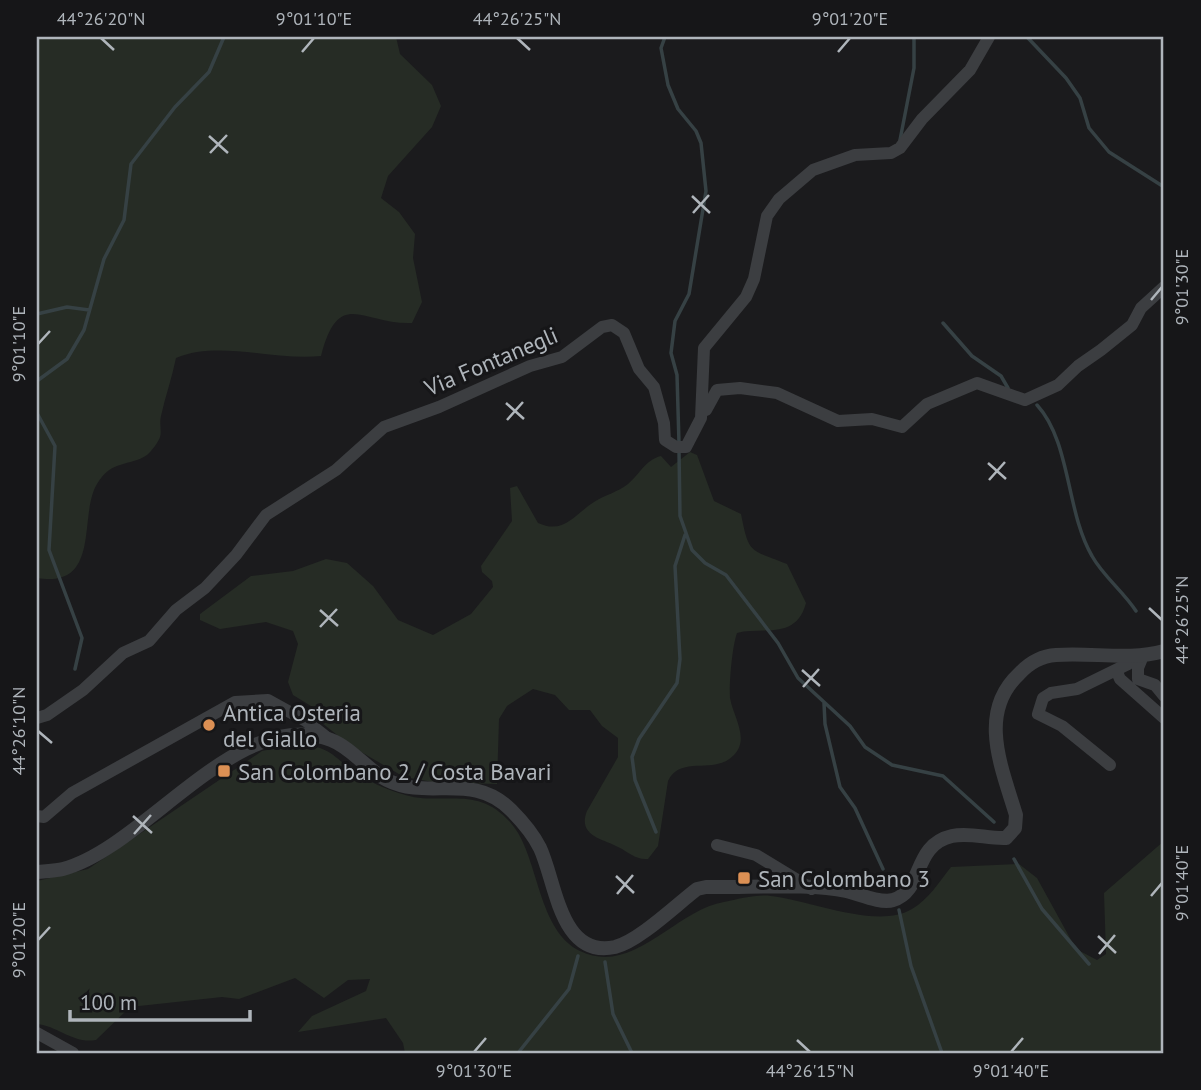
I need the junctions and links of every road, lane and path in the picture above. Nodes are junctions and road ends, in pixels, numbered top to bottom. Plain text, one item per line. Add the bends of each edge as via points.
1 (989, 37) edge
2 (1164, 287) edge
3 (701, 418) junction
4 (1164, 651) edge
5 (1139, 657) junction
6 (1121, 667) junction
7 (1164, 696) edge
8 (37, 718) edge
9 (1164, 718) edge
10 (331, 740) junction
11 (1110, 765) dead end
12 (37, 816) edge
13 (717, 845) dead end
14 (37, 872) edge
15 (812, 889) junction
16 (37, 1032) edge
17 (73, 1053) edge

1 - 3 street, Via Fontanegli via 970,70 900,148 891,153 855,155 813,170 779,199 767,216 746,297 704,348
2 - 3 street via 1141,308 1132,325 1101,351 1058,385 1025,400 977,383 927,404 902,427 872,419 838,421 777,393 721,388
3 - 8 street, Via Fontanegli via 686,447 669,445 654,387 639,369 624,333 612,326 602,327 562,357 384,427 336,470 267,515 205,588 176,610 149,641 123,653 83,690
4 - 5 street
5 - 6 street
5 - 7 street via 1138,679 1155,685
5 - 15 street via 1055,655 1030,663 1007,685 996,708 995,732 1016,816 1015,828 1006,838 951,836 932,845 911,886 890,901
6 - 9 street via 1117,672 1120,679
6 - 11 street via 1077,689 1051,693 1038,714 1062,726
10 - 12 street via 268,700 235,702 72,793 44,817
10 - 14 street via 294,736 246,747 104,849 64,869
10 - 15 street via 387,780 409,786 473,788 491,794 511,810 539,847 565,922 579,939 597,947 628,941 696,889
13 - 15 street via 756,855
16 - 17 street

